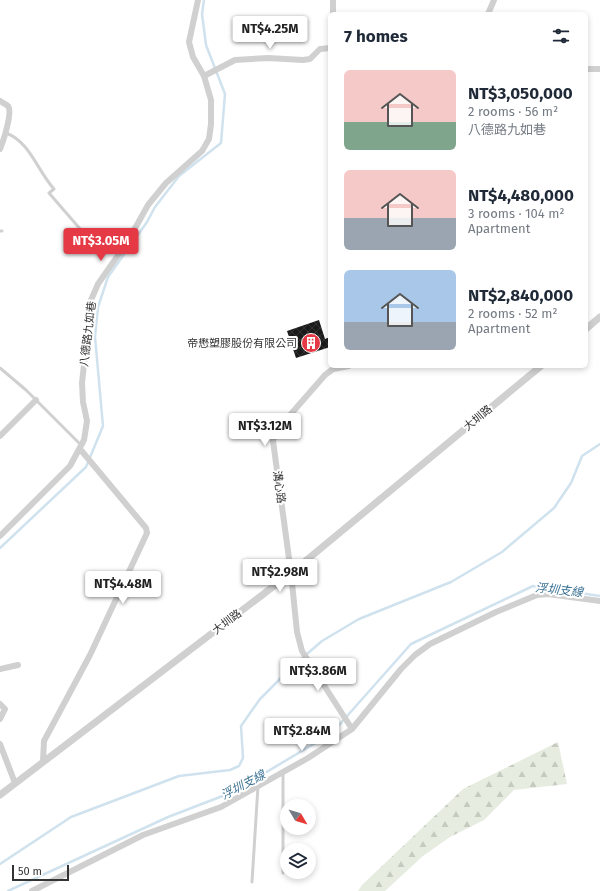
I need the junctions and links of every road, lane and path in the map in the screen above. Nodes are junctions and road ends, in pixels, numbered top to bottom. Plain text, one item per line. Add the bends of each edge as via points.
1 (198, 0) edge
2 (333, 0) edge
3 (494, 0) edge
4 (333, 12) edge
5 (489, 12) edge
6 (328, 48) edge
7 (588, 69) edge
8 (600, 70) edge
9 (204, 76) junction
10 (0, 101) edge
11 (6, 133) junction
12 (0, 149) edge
13 (94, 245) dead end
14 (600, 317) edge
15 (588, 327) edge
16 (0, 368) edge
17 (338, 368) edge
18 (539, 368) edge
19 (36, 400) junction
20 (0, 436) edge
21 (80, 447) junction
22 (0, 536) edge
23 (291, 573) junction
24 (600, 601) edge
25 (18, 665) dead end
26 (0, 669) edge
27 (0, 704) edge
28 (0, 719) edge
29 (352, 729) junction
30 (0, 744) edge
31 (43, 761) junction
32 (283, 773) junction
33 (15, 782) junction
34 (258, 786) junction
35 (0, 795) edge
36 (283, 843) edge
37 (252, 882) dead end
38 (32, 891) edge

1 - 9 street, 八德路九如巷 via 189,42 192,57
2 - 4 street
3 - 5 street
6 - 9 street via 320,49 310,59 238,59
7 - 8 street
9 - 21 street, 八德路九如巷 via 211,116 211,132 206,145 166,183 148,205 128,241 102,276 91,300 82,383 87,427
10 - 11 street via 10,110
11 - 12 street
11 - 13 lane via 15,136 23,144 54,189 49,193
14 - 15 street
16 - 19 lane
17 - 23 street, 溝心路 via 325,375 277,430 274,437
18 - 23 street, 大圳路
19 - 20 street
19 - 21 lane
21 - 22 street, 八德路九如巷 via 66,471
21 - 31 street via 92,466 146,528 147,533 90,656 44,741
23 - 29 street, 溝心路 via 297,632 303,653
23 - 31 street, 大圳路
24 - 29 street via 548,594 525,599 423,649 401,669
25 - 26 street
27 - 28 street via 4,709
29 - 32 street
30 - 33 street
31 - 33 street, 大圳路
32 - 34 street
32 - 36 lane
33 - 35 street, 大圳路
34 - 37 lane
34 - 38 street via 221,807 143,835

